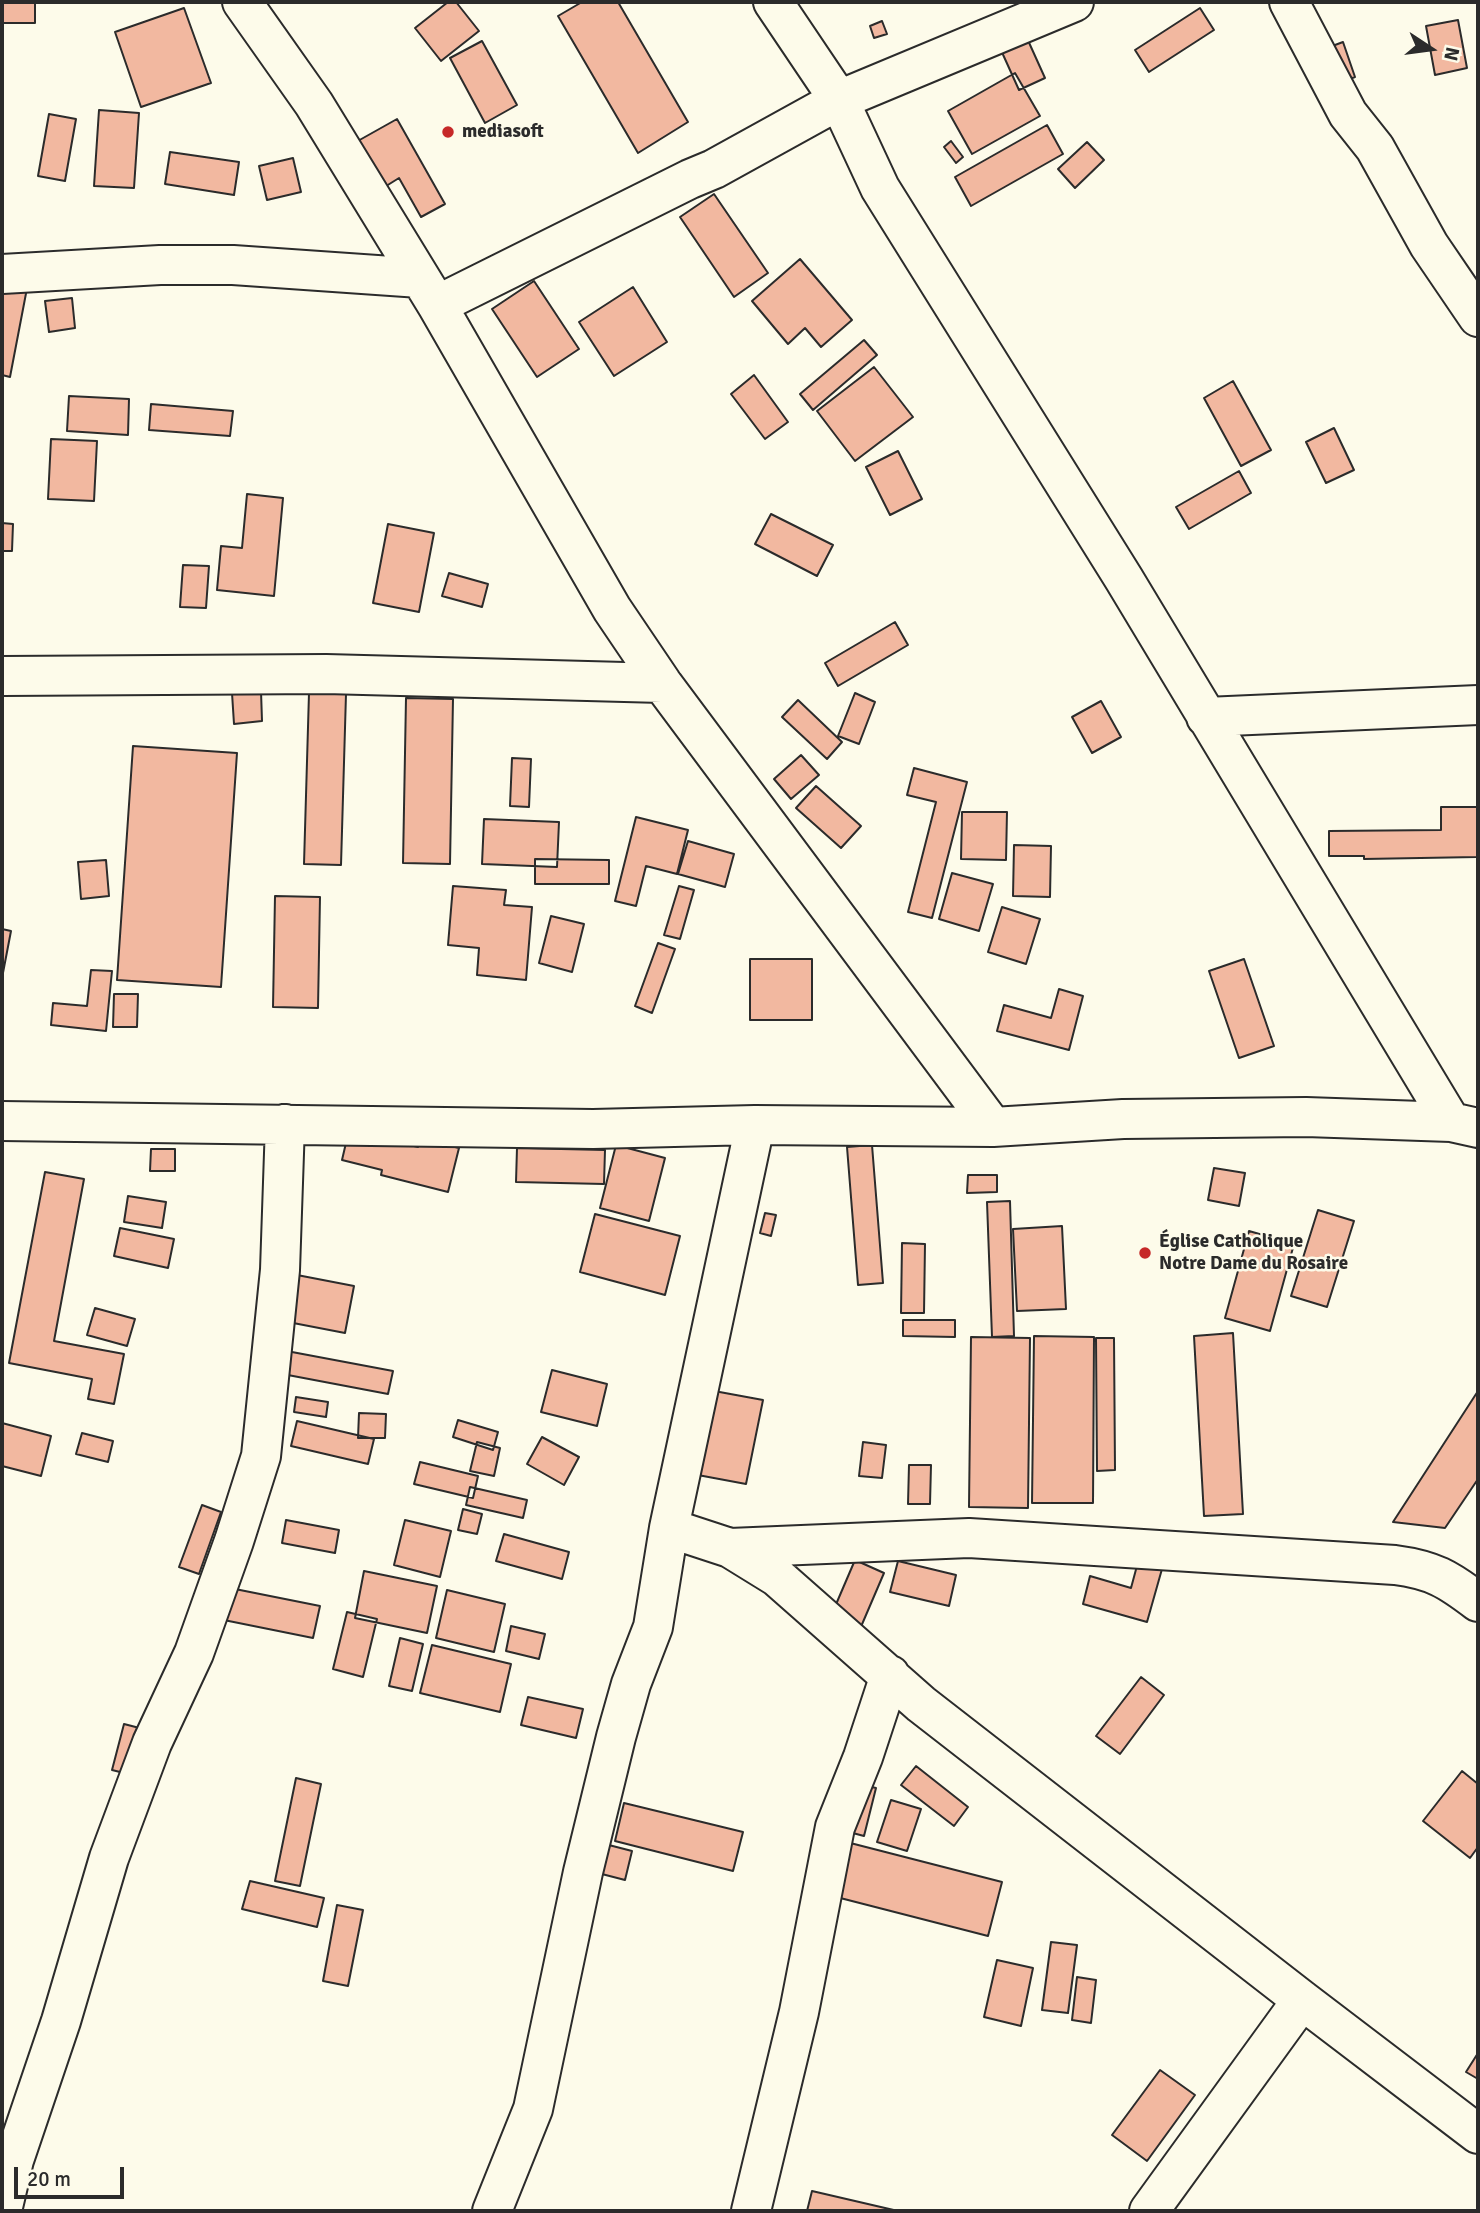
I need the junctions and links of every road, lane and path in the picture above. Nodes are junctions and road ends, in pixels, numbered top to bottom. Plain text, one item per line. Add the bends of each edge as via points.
1 (242, 2) edge
2 (773, 2) edge
3 (1074, 2) edge
4 (1289, 2) edge
5 (839, 100) junction
6 (2, 274) edge
7 (429, 292) junction
8 (1478, 317) edge
9 (2, 676) edge
10 (662, 683) junction
11 (1478, 705) edge
12 (1206, 717) junction
13 (2, 1121) edge
14 (285, 1124) junction
15 (755, 1125) junction
16 (1465, 1125) edge
17 (993, 1127) junction
18 (669, 1528) junction
19 (730, 1548) junction
20 (1478, 1602) edge
21 (890, 1675) junction
22 (1302, 2000) junction
23 (1478, 2134) edge
24 (2, 2211) edge
25 (492, 2211) edge
26 (751, 2211) edge
27 (1149, 2211) edge

1 - 7 street via 314,104
2 - 5 street
3 - 5 street
4 - 8 street via 1348,114 1375,148 1429,246
5 - 7 street via 714,169
5 - 12 street via 880,188
6 - 7 street via 233,265
7 - 10 street via 612,609
9 - 10 street via 326,674
10 - 17 street
11 - 12 street
12 - 16 street
13 - 14 street
14 - 15 street via 593,1129
14 - 24 street via 281,1270 261,1456 194,1653 152,1743 109,1858
15 - 17 street
15 - 18 street
16 - 17 street via 1306,1117 1123,1119
18 - 19 street
18 - 25 street via 653,1627 616,1737 533,2109
19 - 20 street via 969,1538 1395,1565 1419,1568 1449,1580
19 - 21 street via 777,1577
21 - 22 street
21 - 26 street via 835,1827 799,2012
22 - 23 street
22 - 27 street

